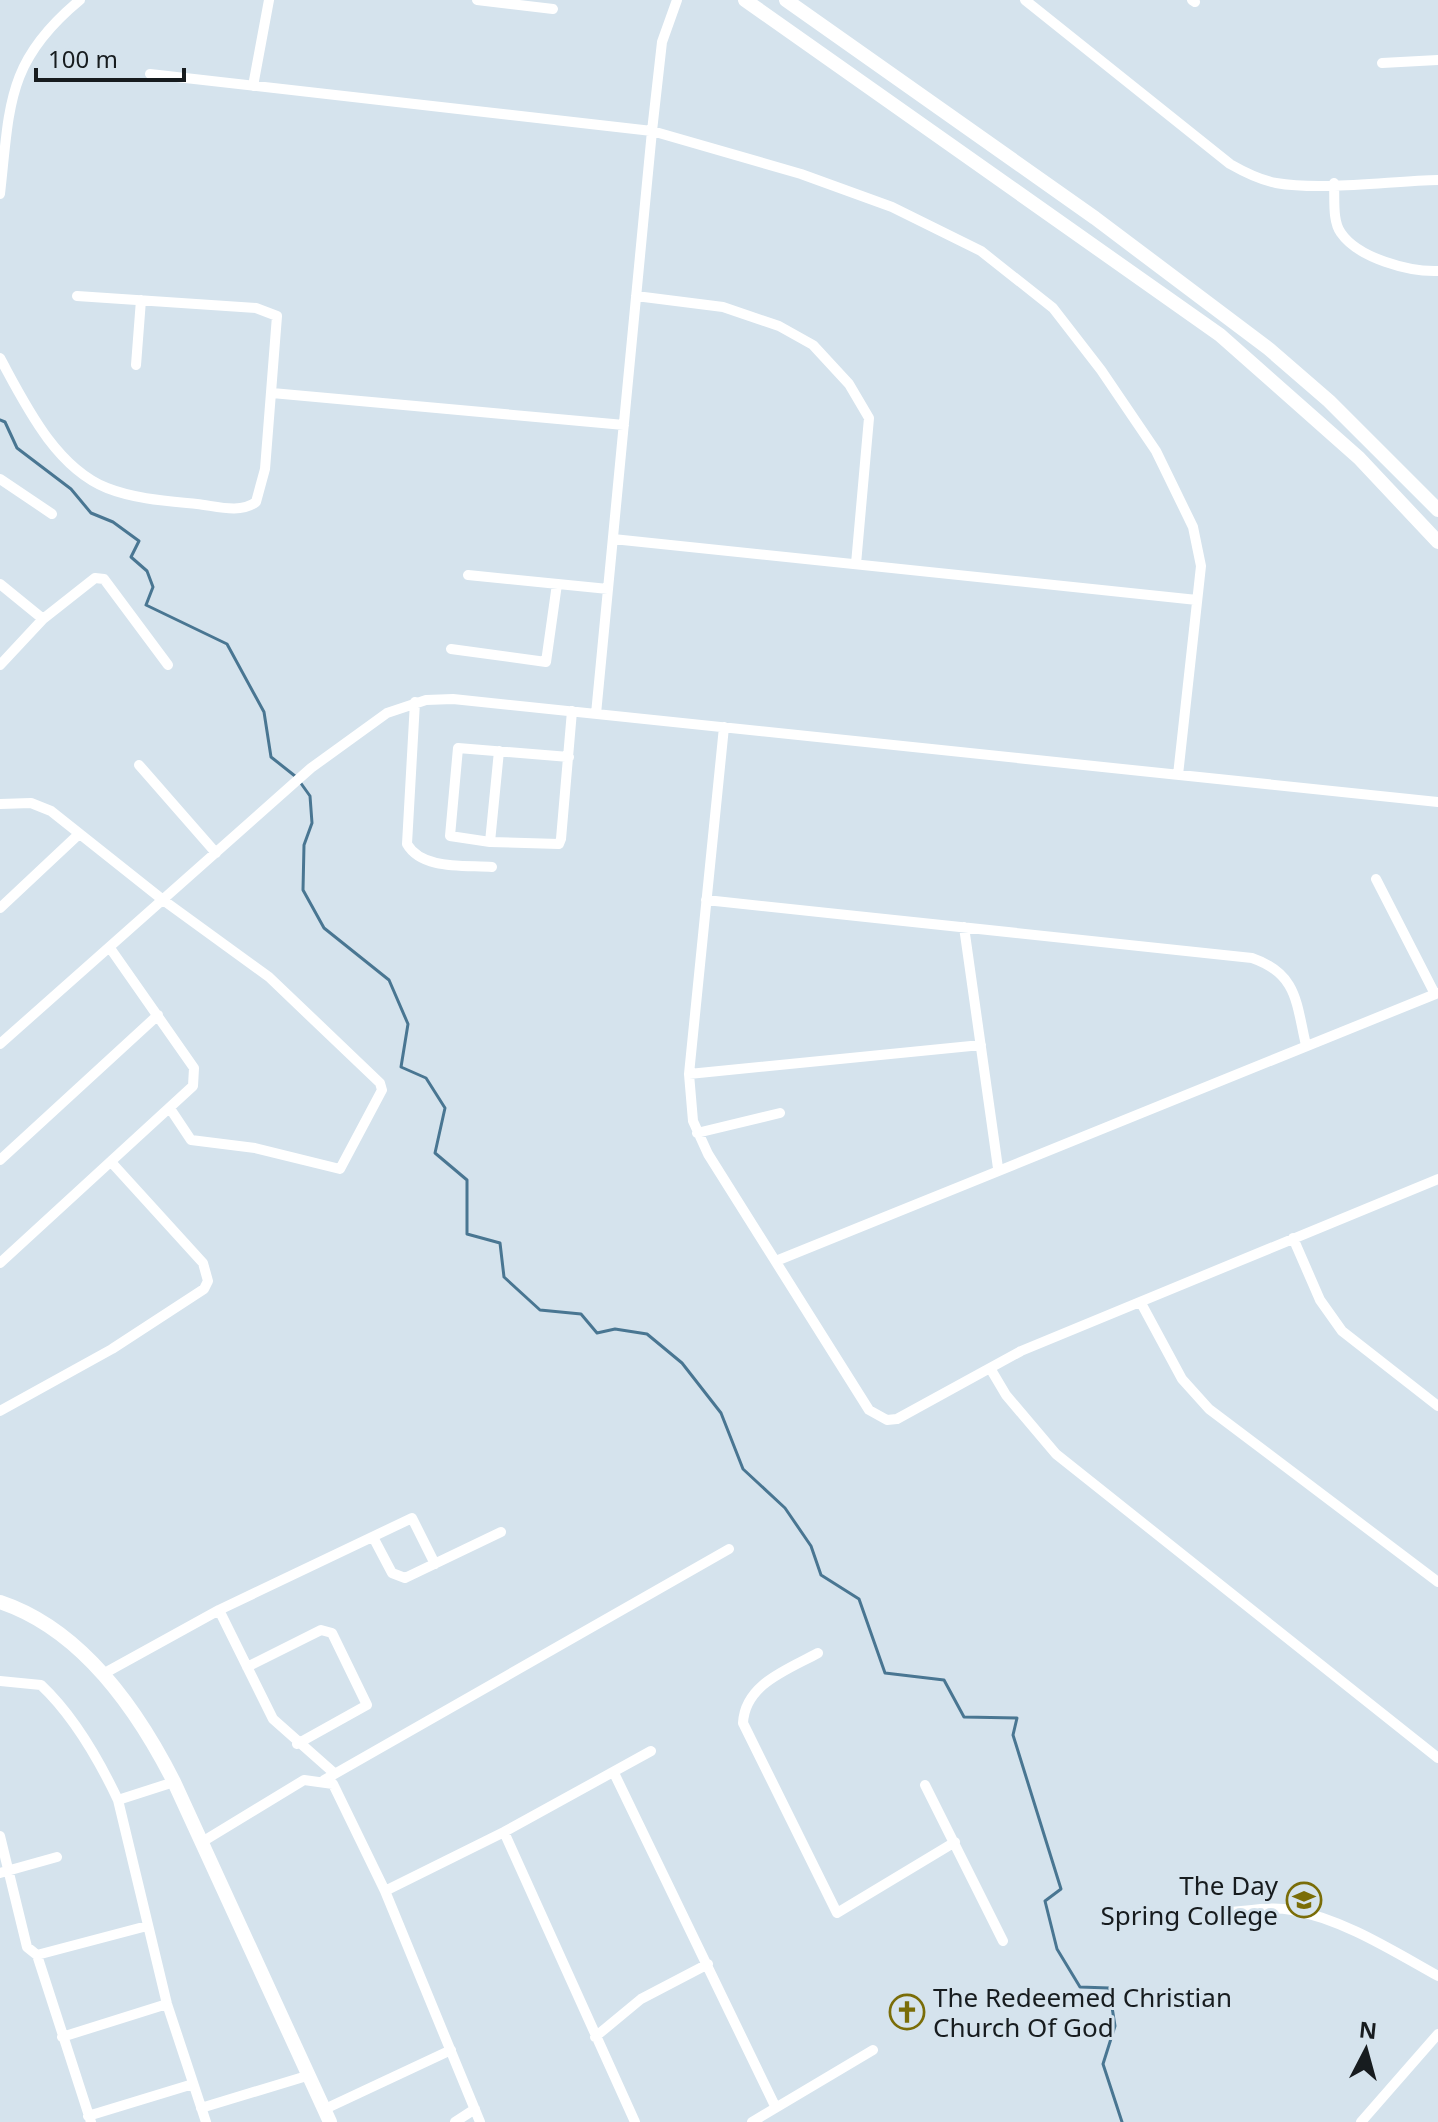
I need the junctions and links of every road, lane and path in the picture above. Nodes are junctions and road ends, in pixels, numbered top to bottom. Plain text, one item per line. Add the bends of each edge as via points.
1 (80, 0) edge
2 (269, 0) edge
3 (477, 0) edge
4 (684, 0) edge
5 (745, 0) edge
6 (786, 0) edge
7 (1025, 0) edge
8 (676, 4) edge
9 (553, 9) dead end
10 (1438, 60) edge
11 (1382, 63) dead end
12 (150, 74) dead end
13 (253, 86) junction
14 (652, 131) junction
15 (1438, 180) edge
16 (1334, 183) junction
17 (0, 194) edge
18 (1438, 271) edge
19 (77, 296) dead end
20 (636, 296) junction
21 (141, 300) junction
22 (0, 358) edge
23 (136, 365) dead end
24 (272, 393) junction
25 (624, 425) junction
26 (0, 479) edge
27 (1438, 510) edge
28 (52, 514) dead end
29 (613, 539) junction
30 (1438, 542) edge
31 (856, 564) junction
32 (468, 575) dead end
33 (0, 584) edge
34 (557, 584) junction
35 (608, 589) junction
36 (1197, 600) junction
37 (43, 619) junction
38 (451, 649) dead end
39 (0, 665) edge
40 (168, 665) dead end
41 (415, 702) junction
42 (572, 711) junction
43 (596, 714) junction
44 (724, 727) junction
45 (499, 751) junction
46 (569, 757) junction
47 (139, 765) dead end
48 (1178, 775) junction
49 (1438, 802) edge
50 (0, 804) edge
51 (79, 834) junction
52 (490, 842) junction
53 (216, 853) junction
54 (492, 867) dead end
55 (1376, 879) dead end
56 (163, 900) junction
57 (706, 900) junction
58 (0, 908) edge
59 (964, 927) junction
60 (110, 948) junction
61 (1437, 993) edge
62 (158, 1015) junction
63 (0, 1044) edge
64 (981, 1045) junction
65 (1306, 1045) junction
66 (689, 1074) junction
67 (171, 1110) junction
68 (780, 1113) dead end
69 (697, 1133) junction
70 (0, 1160) edge
71 (112, 1163) junction
72 (998, 1168) junction
73 (1438, 1179) edge
74 (1293, 1238) junction
75 (776, 1261) junction
76 (0, 1263) edge
77 (1141, 1303) junction
78 (990, 1368) junction
79 (1438, 1406) edge
80 (0, 1411) edge
81 (501, 1532) dead end
82 (373, 1537) junction
83 (729, 1549) dead end
84 (435, 1564) junction
85 (1438, 1582) edge
86 (0, 1602) edge
87 (219, 1610) junction
88 (818, 1653) dead end
89 (247, 1667) junction
90 (103, 1674) junction
91 (0, 1681) edge
92 (297, 1744) junction
93 (651, 1751) dead end
94 (1438, 1758) edge
95 (334, 1773) junction
96 (614, 1773) junction
97 (324, 1780) junction
98 (174, 1782) junction
99 (925, 1785) dead end
100 (118, 1800) junction
101 (504, 1832) junction
102 (0, 1836) edge
103 (202, 1842) junction
104 (955, 1842) junction
105 (57, 1857) dead end
106 (4, 1872) edge
107 (385, 1891) junction
108 (1224, 1913) dead end
109 (147, 1926) junction
110 (1003, 1941) dead end
111 (37, 1955) junction
112 (708, 1964) junction
113 (1438, 1976) edge
114 (167, 2004) junction
115 (1438, 2034) edge
116 (62, 2037) junction
117 (595, 2037) junction
118 (451, 2050) junction
119 (873, 2050) dead end
120 (310, 2075) junction
121 (193, 2084) junction
122 (775, 2106) junction
123 (201, 2108) junction
124 (475, 2109) junction
125 (327, 2115) edge
126 (90, 2119) edge
127 (206, 2122) edge
128 (455, 2122) edge
129 (480, 2122) edge
130 (635, 2122) edge
131 (752, 2122) edge
132 (1361, 2122) edge

1 - 17 street via 38,39 24,61 10,108
2 - 13 street
3 - 9 street
4 - 8 street
5 - 30 main road via 1220,335 1359,458
6 - 27 main road via 1107,227 1269,349
7 - 16 street via 1230,164 1275,183
8 - 14 street via 662,42
10 - 11 street
12 - 13 street
13 - 14 street
14 - 20 street
14 - 36 street via 892,207 981,251 1017,277 1053,308 1156,451 1199,547
15 - 16 street
16 - 18 street via 1339,231 1352,244 1414,272
19 - 21 street
20 - 25 street
20 - 31 street via 723,307 779,326 813,345 849,384 869,418
21 - 23 street
21 - 24 street via 256,308 277,316
22 - 24 street via 39,429 65,456 104,487 154,500 239,509 256,502 265,469
24 - 25 street
25 - 29 street
26 - 28 street
29 - 31 street
29 - 35 street
31 - 36 street
32 - 34 street
33 - 37 street
34 - 35 street
34 - 38 street via 546,662
35 - 43 street
36 - 48 street
37 - 39 street
37 - 40 street via 84,585 104,579
41 - 42 street via 453,699
41 - 53 street via 378,718 311,768
41 - 54 street via 407,844 426,861
42 - 43 street
42 - 46 street
43 - 44 street
44 - 48 street
44 - 57 street
45 - 46 street
45 - 52 street
45 - 52 street via 461,747 455,752 450,836
46 - 52 street via 559,844
47 - 53 street
48 - 49 street
50 - 51 street via 31,803 51,811
51 - 56 street
51 - 58 street
53 - 56 street
55 - 61 street
56 - 60 street
56 - 67 street via 295,999 382,1090 340,1169 255,1148 191,1140
57 - 59 street
57 - 66 street
59 - 64 street
59 - 65 street via 1230,955 1274,965 1293,990
60 - 62 street
60 - 63 street
61 - 65 street
62 - 67 street via 196,1077
62 - 70 street
64 - 66 street
64 - 72 street
65 - 72 street
66 - 69 street
67 - 71 street
68 - 69 street
69 - 75 street
71 - 76 street
71 - 80 street via 203,1263 208,1281 204,1289 112,1349
72 - 75 street
73 - 74 street
74 - 77 street
74 - 79 street via 1320,1300 1342,1331
75 - 78 street via 877,1416 897,1419
77 - 78 street
77 - 85 street via 1182,1379 1209,1409
78 - 94 street via 1056,1454
81 - 84 street
82 - 84 street via 397,1578
82 - 84 street via 412,1518
82 - 87 street
83 - 95 street
86 - 90 main road via 40,1619
87 - 89 street
87 - 90 street
88 - 104 street via 762,1684 744,1706 743,1723 837,1913
89 - 92 street via 273,1719
89 - 92 street via 321,1630 332,1633 367,1705
90 - 98 main road via 144,1729
91 - 100 street via 32,1682 47,1691 94,1753
92 - 95 street
93 - 96 street
95 - 97 street
96 - 101 street
96 - 112 street
97 - 103 street via 304,1780
97 - 107 street via 340,1791
98 - 100 street
98 - 103 main road
99 - 104 street
100 - 109 street
101 - 107 street
101 - 117 street
102 - 106 street
103 - 120 main road
104 - 110 street
105 - 106 street
106 - 111 street via 27,1947
107 - 118 street
108 - 113 street via 1290,1910 1316,1917
109 - 111 street
109 - 114 street
111 - 116 street
112 - 117 street via 641,1999
112 - 122 street
114 - 116 street
114 - 121 street
115 - 132 street
116 - 126 street
117 - 130 street
118 - 124 street
118 - 125 street
119 - 122 street
120 - 123 street
120 - 125 main road
121 - 123 street
121 - 126 street
122 - 131 street
123 - 127 street
124 - 128 street
124 - 129 street

